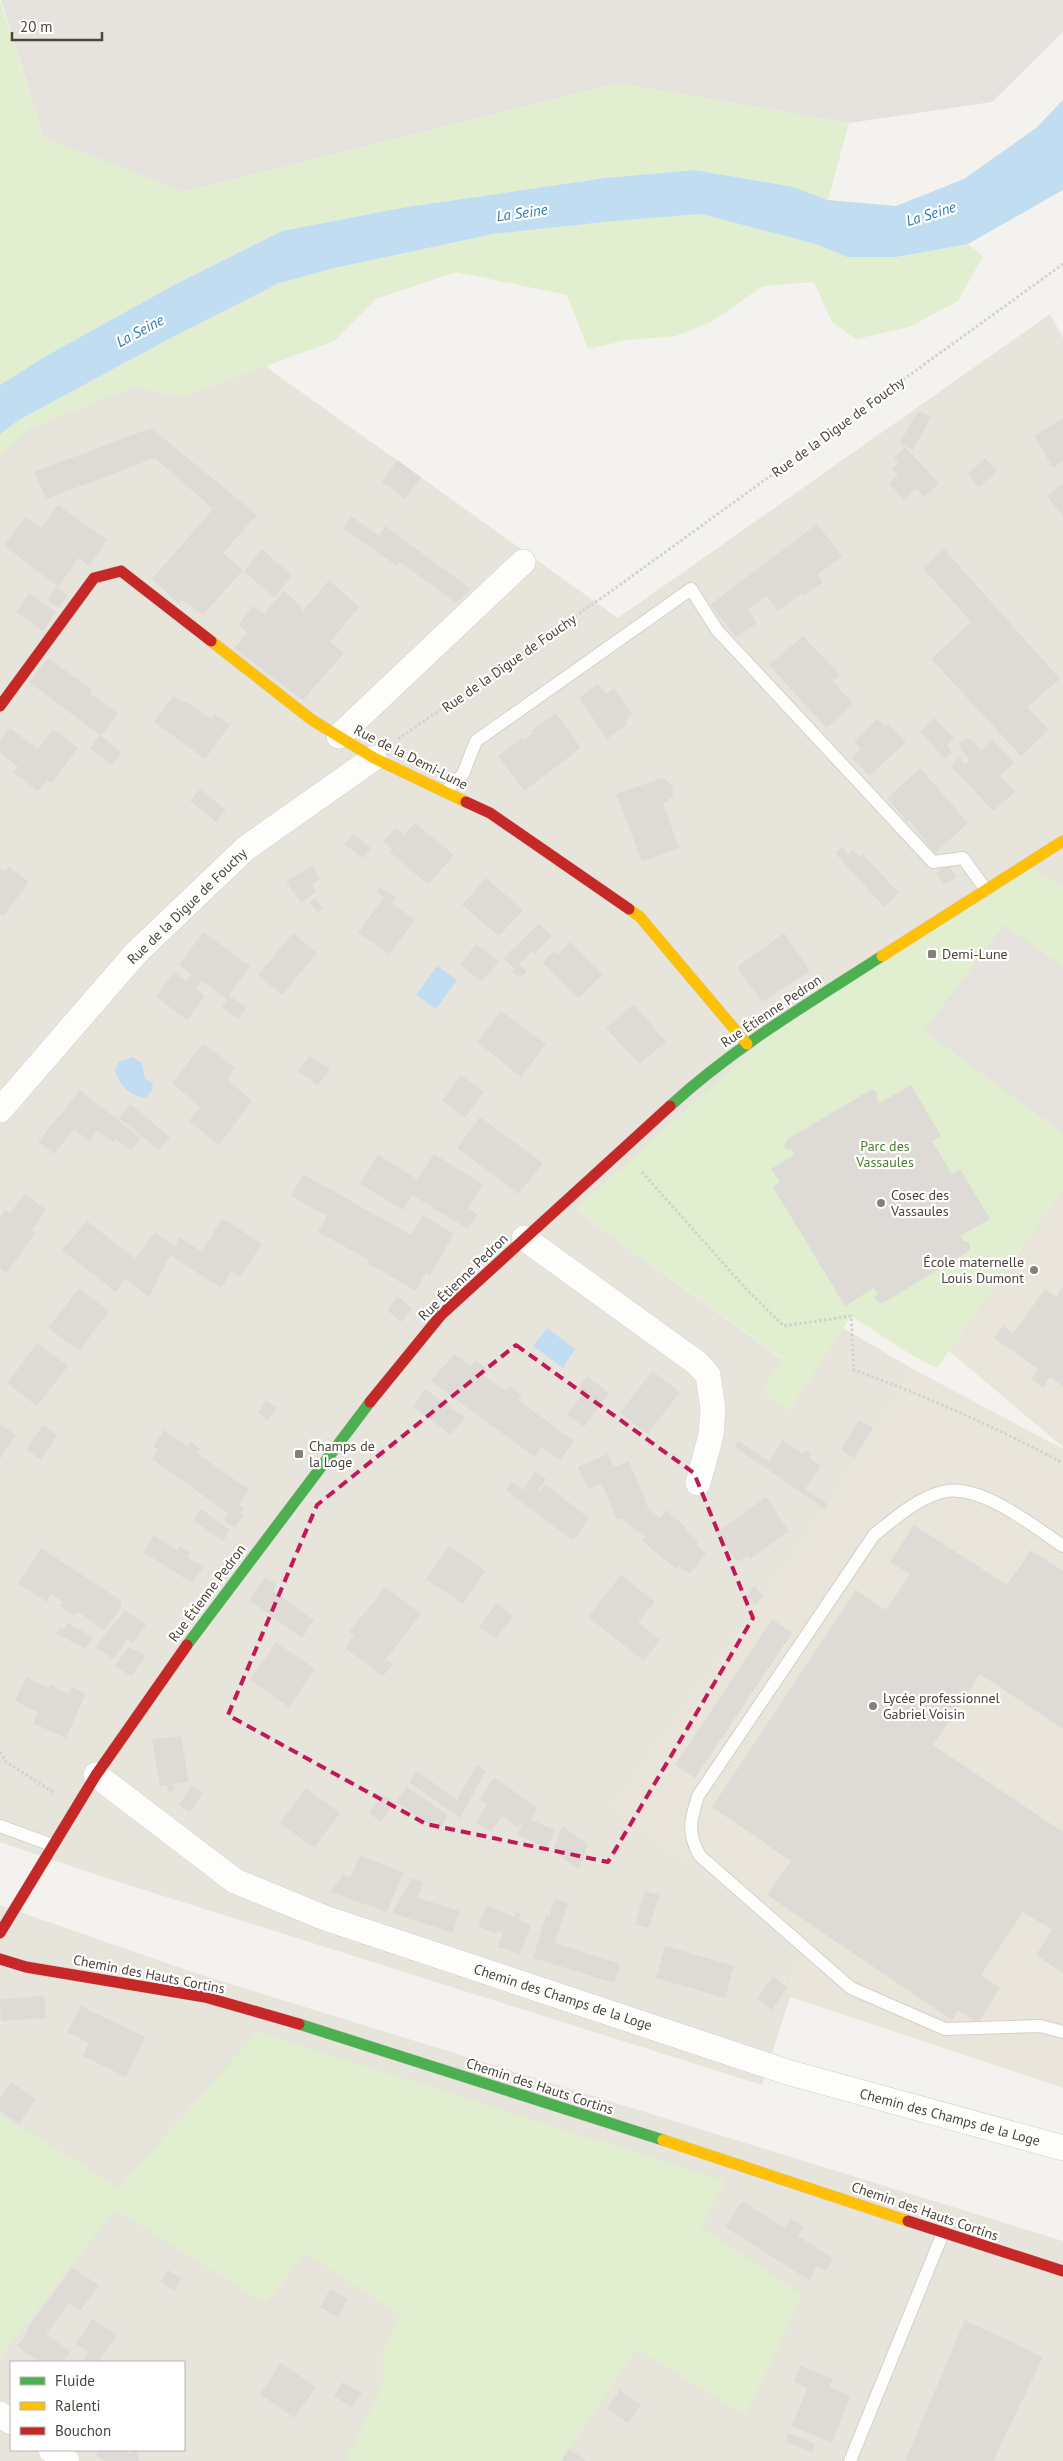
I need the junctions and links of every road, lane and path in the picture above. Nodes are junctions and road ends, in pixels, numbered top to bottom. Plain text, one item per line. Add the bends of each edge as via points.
1 (1063, 264) edge
2 (523, 562) dead end
3 (0, 706) edge
4 (339, 736) junction
5 (374, 758) junction
6 (446, 792) junction
7 (1063, 842) edge
8 (986, 890) junction
9 (747, 1044) junction
10 (0, 1110) edge
11 (621, 1152) junction
12 (524, 1238) junction
13 (1063, 1463) edge
14 (698, 1483) dead end
15 (1063, 1546) edge
16 (0, 1752) edge
17 (96, 1775) junction
18 (76, 1808) junction
19 (0, 1826) edge
20 (52, 1845) junction
21 (1, 1928) edge
22 (0, 1959) edge
23 (1063, 2032) edge
24 (1063, 2148) edge
25 (943, 2234) junction
26 (1063, 2271) edge
27 (52, 2451) edge
28 (66, 2461) edge
29 (850, 2461) edge

1 - 5 path, Rue de la Digue de Fouchy via 610,592 450,705 404,733
2 - 4 street
3 - 4 street, Rue de la Demi-Lune via 94,578 121,571 312,720
4 - 5 street, Rue de la Demi-Lune
5 - 6 street, Rue de la Demi-Lune
5 - 10 street, Rue de la Digue de Fouchy via 246,848 136,953
6 - 8 lane via 463,774 476,741 691,589 717,630 934,862 963,858
6 - 9 street, Rue de la Demi-Lune via 490,813 640,918
7 - 8 street, Rue Étienne Pedron
8 - 9 street, Rue Étienne Pedron
9 - 11 street, Rue Étienne Pedron via 701,1077
11 - 12 street, Rue Étienne Pedron
11 - 13 path via 784,1326 851,1316 854,1370 915,1392
12 - 14 street via 697,1363 708,1375 713,1409 711,1435
12 - 17 street, Rue Étienne Pedron via 441,1315 360,1415 180,1654
15 - 23 lane via 1004,1507 965,1490 942,1492 904,1510 874,1535 698,1796 691,1817 691,1840 700,1856 851,1988 945,2030 1040,2026
16 - 18 path via 6,1762
17 - 18 street, Rue Étienne Pedron
17 - 24 street, Chemin des Champs de la Loge via 235,1881 325,1918 787,2072
18 - 20 street, Rue Étienne Pedron
19 - 20 lane
20 - 21 street, Rue Étienne Pedron
22 - 25 street, Chemin des Hauts Cortins via 26,1967 205,1997 261,2012 789,2180
25 - 26 street, Chemin des Hauts Cortins
25 - 29 lane
27 - 28 street

